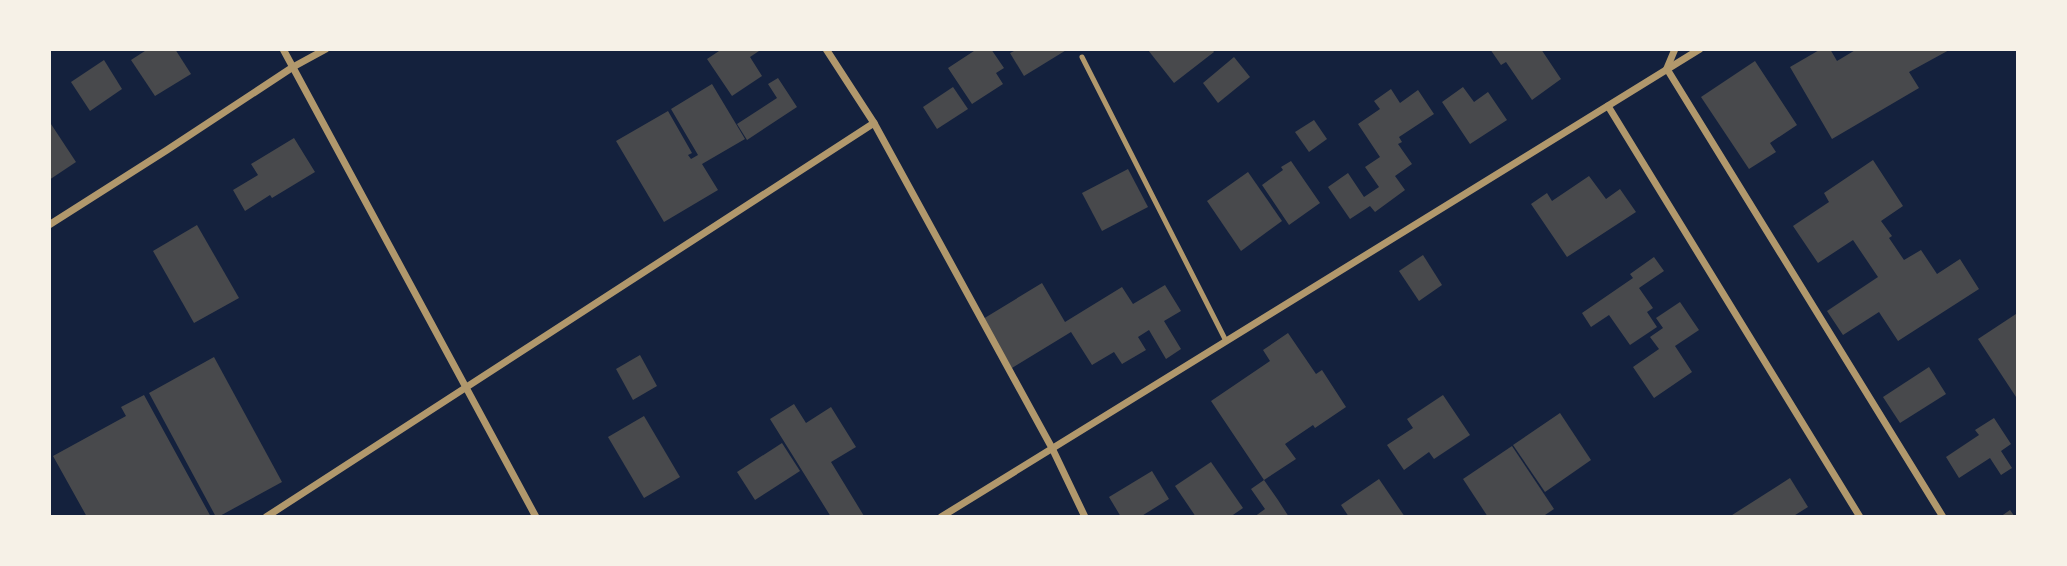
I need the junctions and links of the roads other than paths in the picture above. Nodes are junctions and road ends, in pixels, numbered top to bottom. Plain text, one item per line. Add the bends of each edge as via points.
1 (283, 49) edge
2 (326, 49) edge
3 (826, 49) edge
4 (1675, 49) edge
5 (1700, 49) edge
6 (1082, 57) dead end
7 (293, 67) junction
8 (1667, 69) junction
9 (1608, 106) junction
10 (874, 122) junction
11 (49, 225) edge
12 (1226, 341) junction
13 (466, 387) junction
14 (1052, 448) junction
15 (266, 517) edge
16 (536, 517) edge
17 (941, 517) edge
18 (1085, 517) edge
19 (1860, 517) edge
20 (1943, 517) edge

1 - 7 street
2 - 7 street
3 - 10 street
4 - 8 street
5 - 8 street
6 - 12 lane
7 - 11 street
7 - 13 street
8 - 9 street
8 - 20 street
9 - 12 street
9 - 19 street
10 - 13 street
10 - 14 street
12 - 14 street
13 - 15 street
13 - 16 street
14 - 17 street
14 - 18 street

